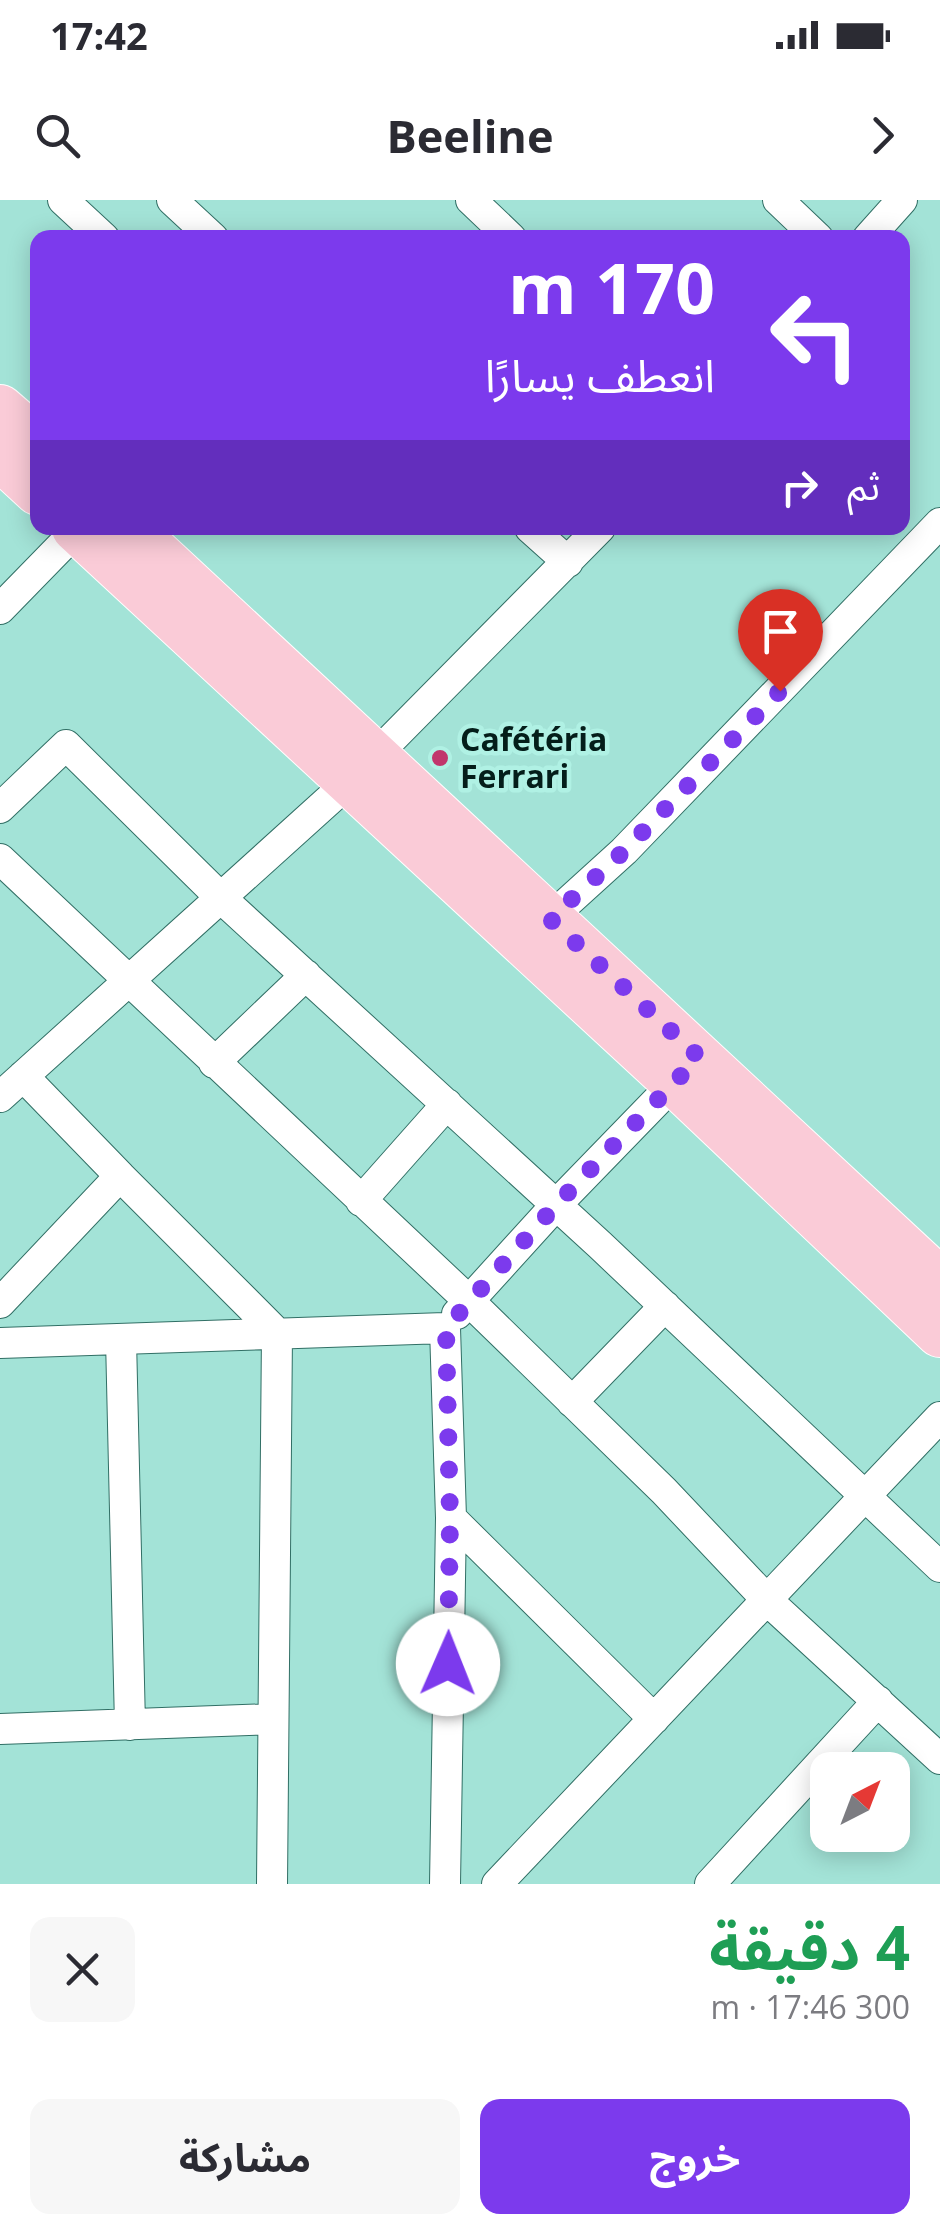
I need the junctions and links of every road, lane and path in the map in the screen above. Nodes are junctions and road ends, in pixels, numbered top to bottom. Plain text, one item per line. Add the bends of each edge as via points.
1 (172, 200) edge
2 (470, 200) edge
3 (778, 200) edge
4 (902, 200) edge
5 (72, 203) edge
6 (97, 230) edge
7 (204, 230) edge
8 (502, 230) edge
9 (810, 230) edge
10 (875, 230) edge
11 (11, 442) edge
12 (30, 476) edge
13 (940, 522) edge
14 (70, 535) edge
15 (85, 535) edge
16 (135, 535) edge
17 (538, 535) edge
18 (593, 535) edge
19 (568, 562) junction
20 (0, 608) edge
21 (361, 769) junction
22 (0, 808) edge
23 (0, 859) edge
24 (221, 898) junction
25 (537, 931) junction
26 (306, 975) junction
27 (128, 982) junction
28 (214, 1063) junction
29 (687, 1070) junction
30 (23, 1076) junction
31 (0, 1097) edge
32 (447, 1104) junction
33 (120, 1176) junction
34 (360, 1201) junction
35 (556, 1205) junction
36 (940, 1282) edge
37 (468, 1300) junction
38 (0, 1304) edge
39 (665, 1306) junction
40 (446, 1328) junction
41 (940, 1332) edge
42 (277, 1333) junction
43 (121, 1338) junction
44 (0, 1343) edge
45 (572, 1402) junction
46 (940, 1417) edge
47 (865, 1496) junction
48 (450, 1518) junction
49 (940, 1567) edge
50 (767, 1600) junction
51 (878, 1700) junction
52 (273, 1718) junction
53 (654, 1719) junction
54 (130, 1725) junction
55 (0, 1729) edge
56 (940, 1759) edge
57 (272, 1884) edge
58 (445, 1884) edge
59 (497, 1884) edge
60 (710, 1884) edge

1 - 7 street
2 - 8 street
3 - 9 street
4 - 10 street
5 - 6 street
11 - 12 main road
13 - 25 street via 650,824
14 - 20 street
15 - 21 main road
16 - 21 main road
17 - 19 street
18 - 19 street
19 - 21 street
21 - 24 street
21 - 25 main road
22 - 24 street via 66,745
23 - 27 street
24 - 26 street
24 - 27 street
25 - 29 main road
26 - 28 street
26 - 32 street
27 - 28 street
27 - 30 street
28 - 34 street
29 - 35 street
29 - 36 main road
29 - 41 main road
30 - 31 street
30 - 33 street
32 - 34 street
32 - 35 street
33 - 38 street
33 - 42 street
34 - 37 street
35 - 37 street
35 - 39 street
37 - 40 street
37 - 45 street
39 - 45 street
39 - 47 street
40 - 42 street
40 - 48 street
42 - 43 street
42 - 52 street
43 - 44 street
43 - 54 street
45 - 50 street
46 - 47 street
47 - 49 street
47 - 50 street
48 - 53 street
48 - 58 street
50 - 51 street
50 - 53 street
51 - 56 street
51 - 60 street
52 - 54 street
52 - 57 street
53 - 59 street
54 - 55 street

